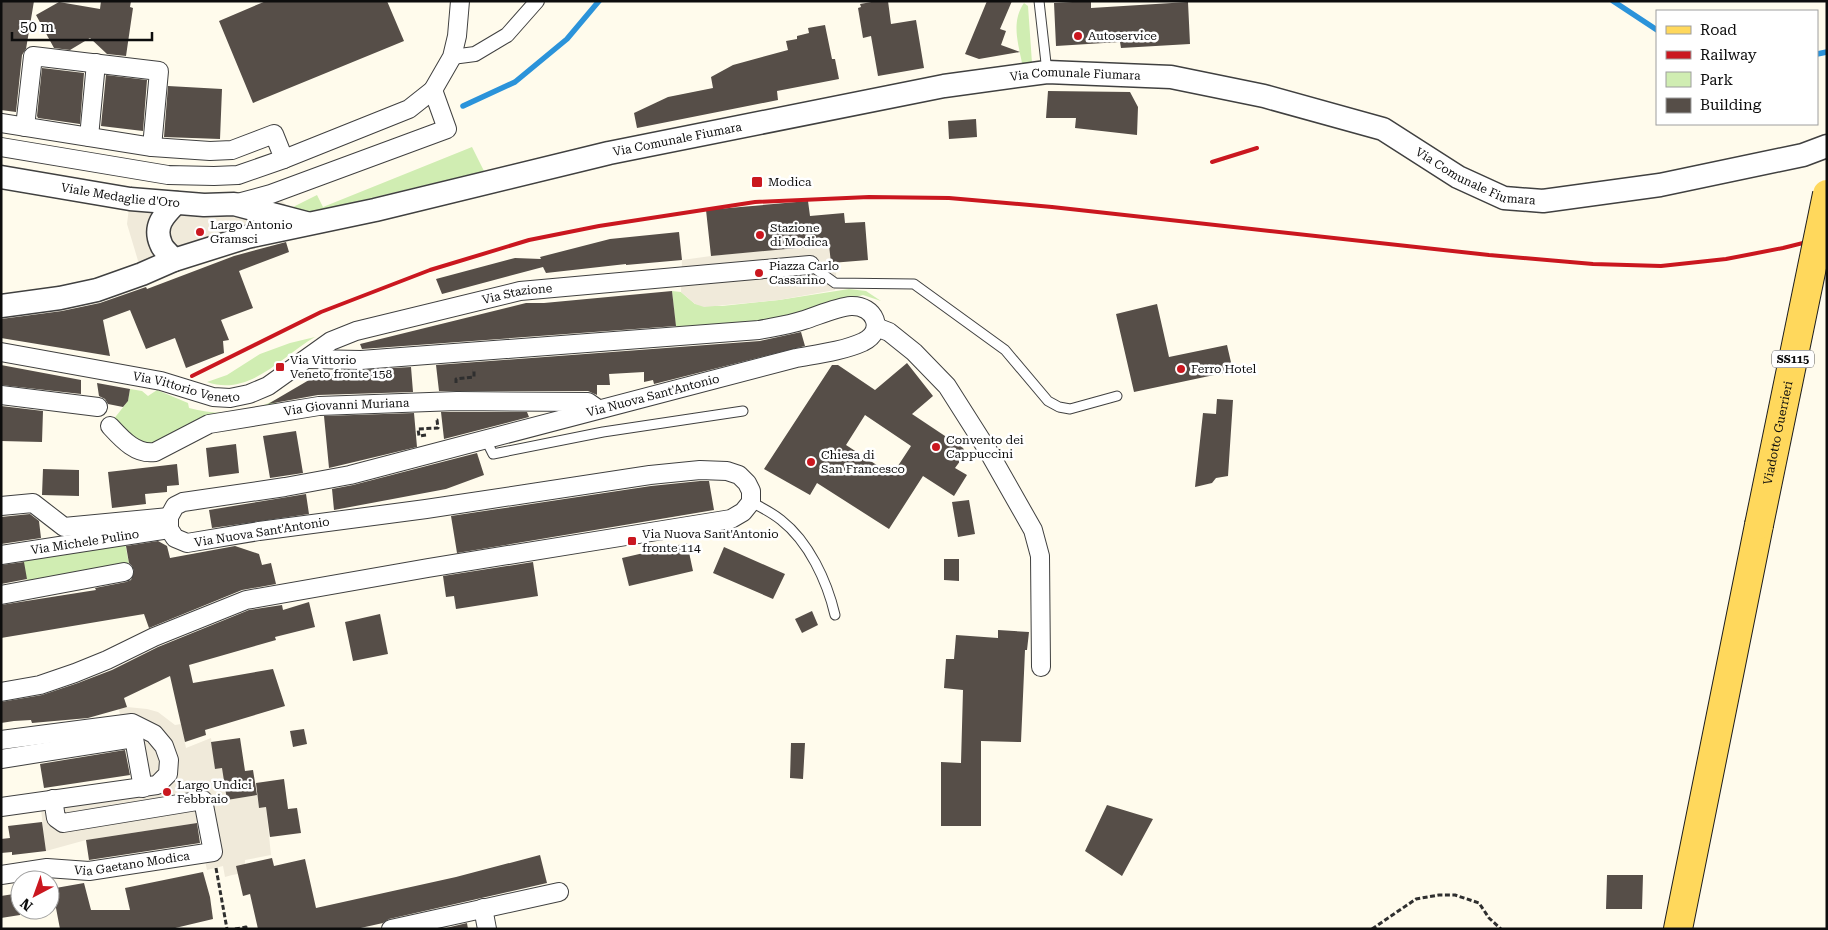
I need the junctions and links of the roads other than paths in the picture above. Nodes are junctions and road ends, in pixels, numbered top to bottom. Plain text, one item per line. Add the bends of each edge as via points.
1 (460, 1) edge
2 (537, 1) edge
3 (1039, 1) edge
4 (452, 57) junction
5 (96, 64) junction
6 (1047, 72) junction
7 (433, 90) junction
8 (1, 123) edge
9 (25, 127) junction
10 (89, 137) junction
11 (1827, 146) edge
12 (1, 147) edge
13 (152, 147) junction
14 (284, 159) junction
15 (238, 175) junction
16 (1, 177) edge
17 (296, 185) junction
18 (1827, 194) edge
19 (176, 203) junction
20 (241, 204) junction
21 (309, 223) junction
22 (256, 225) junction
23 (174, 260) junction
24 (810, 265) joint
25 (1, 306) edge
26 (876, 327) junction
27 (356, 331) joint
28 (1, 352) edge
29 (307, 360) junction
30 (1, 395) edge
31 (1117, 396) dead end
32 (98, 407) dead end
33 (598, 409) junction
34 (743, 410) dead end
35 (110, 426) dead end
36 (486, 440) junction
37 (751, 502) junction
38 (1, 506) edge
39 (169, 523) junction
40 (1, 555) edge
41 (124, 572) dead end
42 (1, 595) edge
43 (835, 615) dead end
44 (1041, 667) dead end
45 (1, 692) edge
46 (128, 731) junction
47 (1, 740) edge
48 (1, 759) edge
49 (138, 788) junction
50 (53, 800) junction
51 (1, 807) edge
52 (1, 875) edge
53 (559, 892) dead end
54 (483, 908) junction
55 (391, 929) edge
56 (487, 929) edge
57 (1678, 929) edge

1 - 4 street
2 - 4 street via 507,35 475,54
3 - 6 lane
4 - 7 street
5 - 9 street via 33,56
5 - 10 street
5 - 13 street via 160,71
6 - 11 street, Via Comunale Fiumara via 1171,77 1273,98 1383,129 1458,177 1504,198 1544,201 1660,185 1804,155
6 - 21 street, Via Comunale Fiumara via 944,86 609,153
7 - 14 street via 409,109
7 - 17 street via 447,129
8 - 9 street
9 - 10 street
10 - 13 street
12 - 15 street via 168,175
13 - 14 street via 232,150 274,134
14 - 15 street
15 - 20 street
16 - 19 street, Viale Medaglie d'Oro via 130,199
17 - 20 street
17 - 22 street
18 - 57 main road, Viadotto Guerrieri / SS115, bridge
19 - 20 street, Viale Medaglie d'Oro
19 - 23 street via 158,225 161,245
20 - 22 street, Viale Medaglie d'Oro
21 - 22 street, Viale Medaglie d'Oro
21 - 22 street, Via Comunale Fiumara
22 - 23 street, Via Comunale Fiumara
23 - 25 street, Via Comunale Fiumara via 98,290
24 - 27 street, Via Stazione via 520,291
24 - 31 lane via 835,283 914,284 1005,350 1048,401 1058,407 1070,409
26 - 29 street via 870,311 850,306 759,330 362,360
26 - 33 street, Via Nuova Sant'Antonio via 872,336 852,346
26 - 44 street via 889,332 914,352 947,386 1033,530 1040,556
27 - 29 street, Via Vittorio Veneto via 331,341
28 - 29 street, Via Vittorio Veneto via 162,381 212,397 230,398 268,386
30 - 32 street
33 - 35 street, Via Giovanni Muriana via 588,402 319,406 209,424 146,454 139,452
33 - 36 street, Via Nuova Sant'Antonio
34 - 36 lane via 603,432 493,454
36 - 39 street, Via Nuova Sant'Antonio via 350,475 183,502 175,506
37 - 39 street, Via Nuova Sant'Antonio via 752,491 739,475 700,470 187,543 175,538
37 - 43 lane via 781,520 806,548 830,595
37 - 45 street via 731,519 246,600 75,673 40,685
38 - 39 street via 33,503 64,527
39 - 40 street, Via Michele Pulino
41 - 42 street
46 - 47 street
46 - 48 street
46 - 49 street
46 - 49 street via 154,734 164,746 169,760 168,774 156,785
49 - 50 street
50 - 51 street
50 - 52 street, Via Gaetano Modica via 56,818 63,823 203,800 213,852 89,871 47,868
53 - 54 street
54 - 55 street
54 - 56 street

